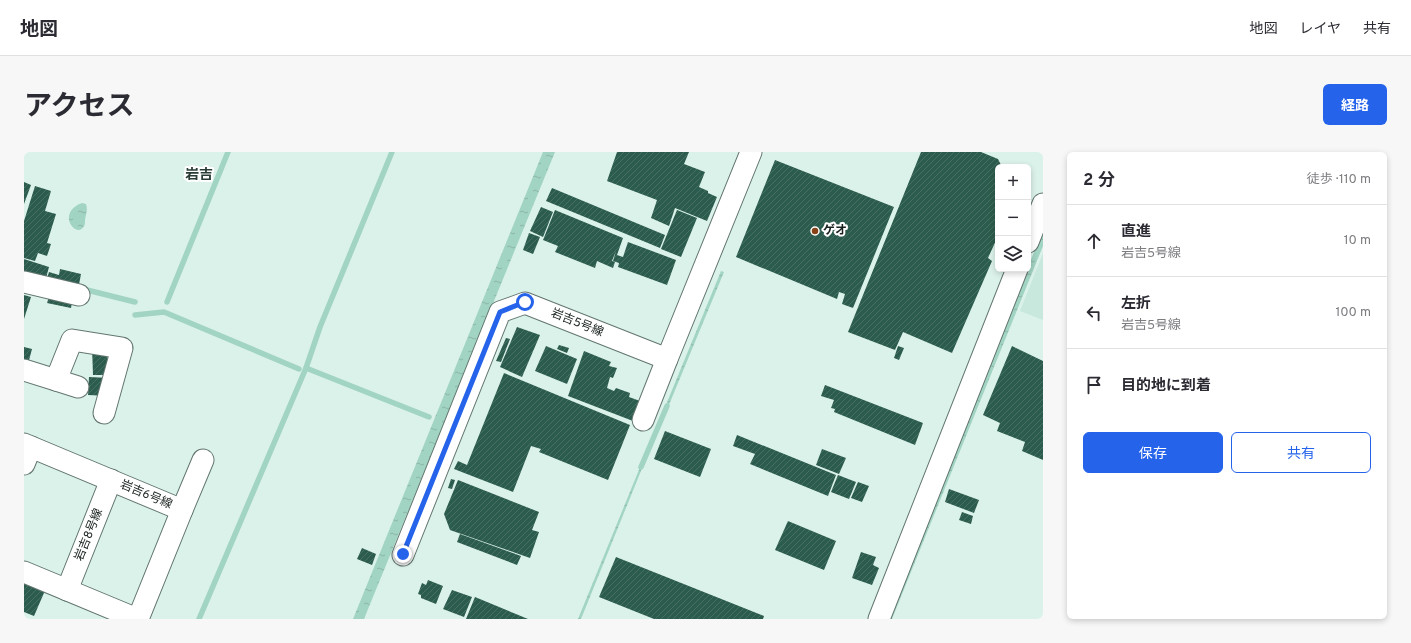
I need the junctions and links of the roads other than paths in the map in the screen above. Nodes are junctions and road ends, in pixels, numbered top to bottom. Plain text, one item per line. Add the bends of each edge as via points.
1 (751, 152) edge
2 (1043, 204) edge
3 (1030, 236) edge
4 (1016, 272) edge
5 (24, 282) edge
6 (79, 295) dead end
7 (667, 360) junction
8 (24, 370) edge
9 (56, 380) junction
10 (78, 387) dead end
11 (104, 413) dead end
12 (643, 420) dead end
13 (26, 452) edge
14 (203, 460) dead end
15 (111, 480) junction
16 (182, 510) junction
17 (403, 554) dead end
18 (24, 572) edge
19 (67, 590) junction
20 (138, 619) edge
21 (879, 619) edge

1 - 7 street
2 - 3 street
4 - 21 street
5 - 6 street
7 - 12 street
7 - 17 street, 岩吉5号線 via 525,302 500,312
8 - 9 street
9 - 10 street
9 - 11 street via 72,340 122,348
13 - 15 street, 岩吉6号線
14 - 16 street
15 - 16 street, 岩吉6号線
15 - 19 street, 岩吉8号線
16 - 20 street, 岩吉6号線
18 - 19 street, 岩吉6号線
19 - 20 street, 岩吉6号線

